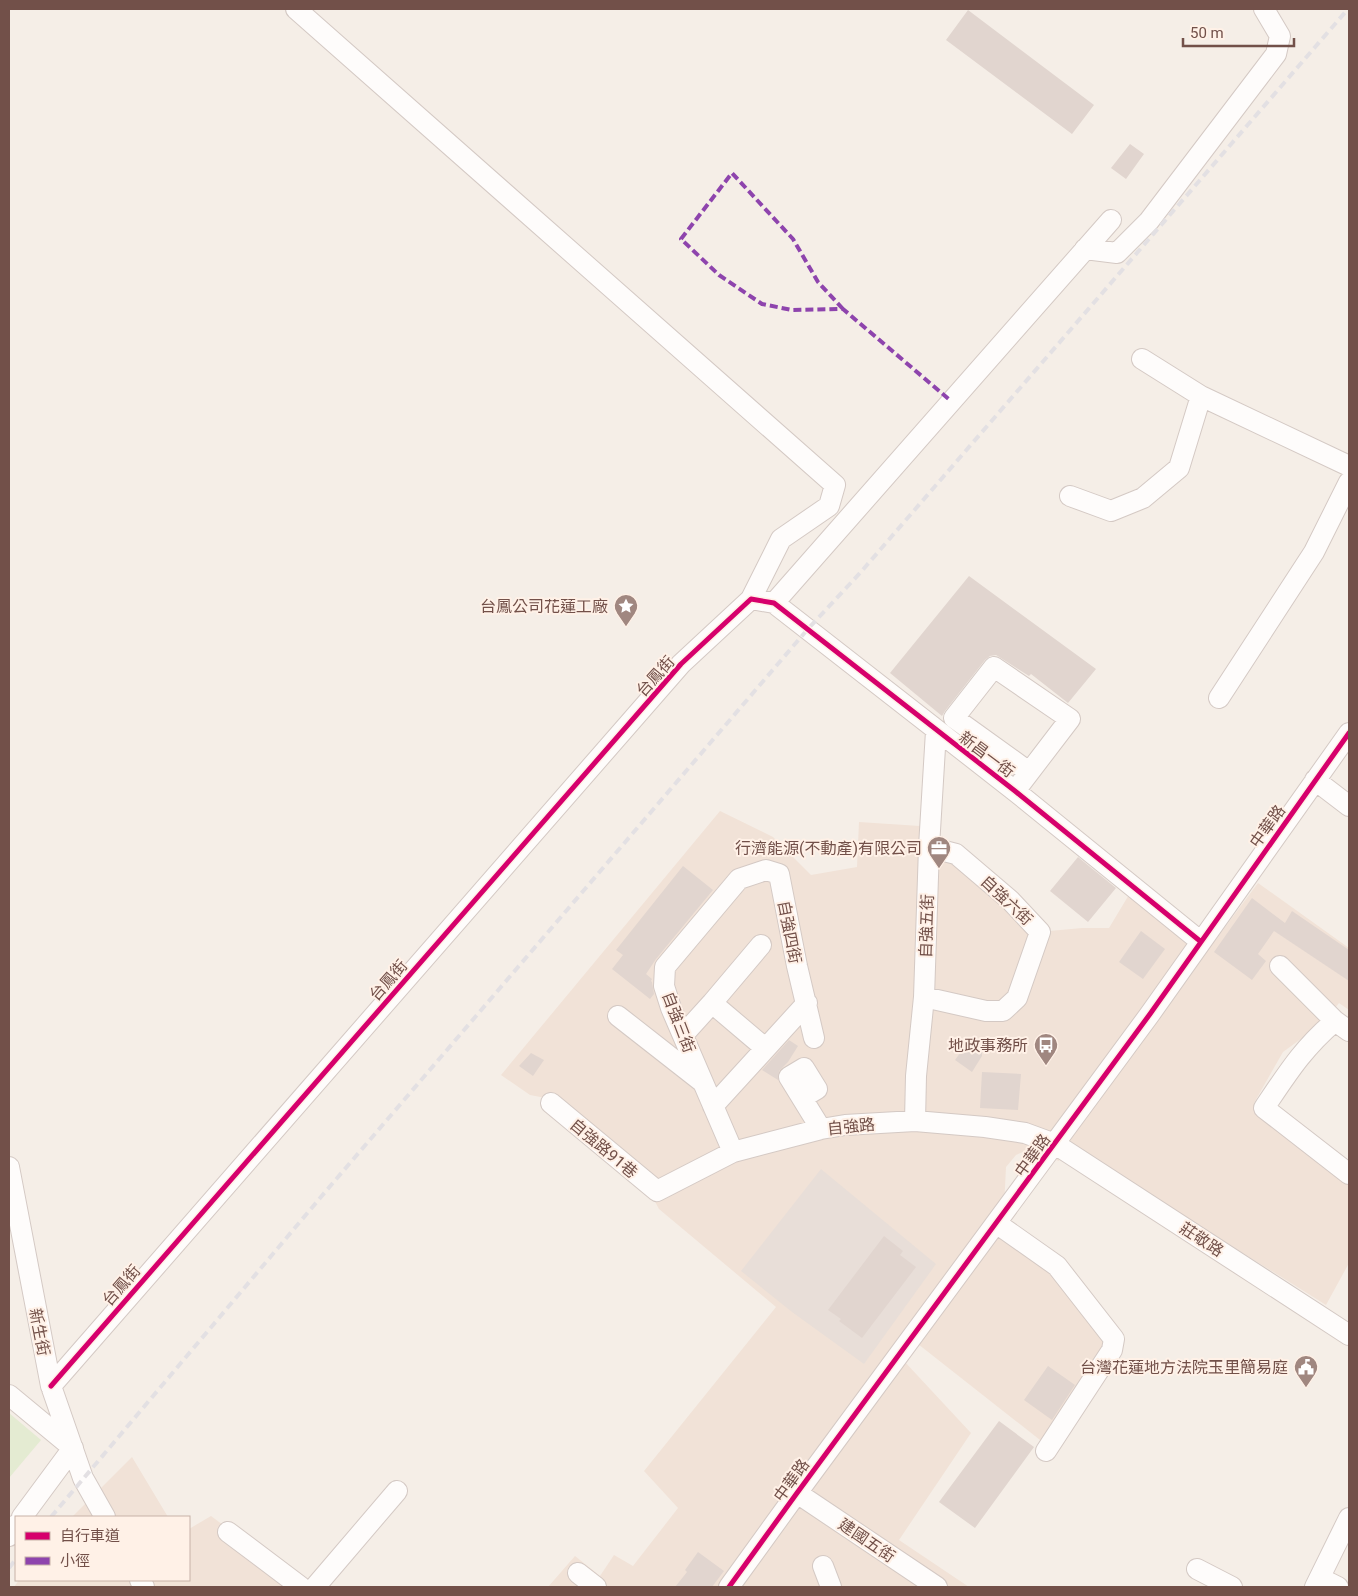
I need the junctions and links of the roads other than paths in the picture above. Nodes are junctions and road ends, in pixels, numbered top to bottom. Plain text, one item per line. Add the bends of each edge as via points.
1 (296, 9) edge
2 (1264, 9) edge
3 (1111, 220) dead end
4 (1085, 249) junction
5 (1142, 359) dead end
6 (1201, 396) junction
7 (1349, 466) edge
8 (1349, 482) edge
9 (1070, 496) dead end
10 (751, 599) junction
11 (774, 603) junction
12 (1219, 698) dead end
13 (936, 731) junction
14 (1349, 734) edge
15 (1029, 772) junction
16 (1315, 780) junction
17 (1014, 791) junction
18 (1349, 806) edge
19 (929, 847) junction
20 (766, 870) joint
21 (1200, 941) junction
22 (761, 945) dead end
23 (1280, 966) dead end
24 (924, 997) junction
25 (712, 1003) junction
26 (807, 1003) junction
27 (618, 1016) dead end
28 (1342, 1026) edge
29 (683, 1035) junction
30 (814, 1038) dead end
31 (765, 1048) junction
32 (703, 1082) junction
33 (802, 1098) dead end
34 (551, 1104) dead end
35 (713, 1106) junction
36 (915, 1121) junction
37 (821, 1129) junction
38 (1055, 1144) junction
39 (733, 1152) junction
40 (9, 1167) edge
41 (1349, 1174) edge
42 (656, 1192) joint
43 (996, 1223) junction
44 (1349, 1335) edge
45 (50, 1386) junction
46 (9, 1395) edge
47 (73, 1448) junction
48 (1046, 1450) dead end
49 (397, 1491) dead end
50 (797, 1493) junction
51 (23, 1516) edge
52 (104, 1516) edge
53 (1349, 1518) edge
54 (228, 1532) dead end
55 (823, 1566) dead end
56 (1197, 1569) dead end
57 (578, 1573) dead end
58 (1318, 1583) edge
59 (301, 1587) edge
60 (315, 1587) edge
61 (596, 1587) edge
62 (729, 1587) edge
63 (831, 1587) edge
64 (937, 1587) edge
65 (1232, 1587) edge
66 (1338, 1587) edge

1 - 10 street via 835,485 829,506 781,539
2 - 4 street via 1280,36 1276,54 1149,221 1117,253
3 - 4 street
4 - 11 street
5 - 6 street
6 - 7 street
6 - 9 street via 1179,468 1143,498 1111,511
8 - 12 street via 1314,552
10 - 11 street, 新昌一街
10 - 45 street, 台鳳街 via 681,664
11 - 13 street, 新昌一街
13 - 17 street, 新昌一街
13 - 19 street, 自強五街
14 - 16 street, 中華路
15 - 15 street via 1070,719 994,667 954,718
15 - 17 street
16 - 18 street
16 - 21 street, 中華路
17 - 21 street, 新昌一街
19 - 24 street, 自強五街
19 - 24 street, 自強六街 via 956,854 1010,900 1040,932 1017,998 1003,1011 986,1011
20 - 26 street, 自強四街 via 779,874
20 - 29 street, 自強三街 via 739,879 665,967 664,986
21 - 38 street, 中華路
22 - 25 street
23 - 28 street
24 - 36 street, 自強五街
25 - 29 street
25 - 31 street
26 - 30 street, 自強四街
26 - 31 street
27 - 32 street
28 - 41 street via 1318,1035 1294,1062 1264,1108
29 - 32 street, 自強三街
31 - 35 street
32 - 35 street, 自強三街
33 - 37 street
34 - 42 street, 自強路91巷
35 - 39 street, 自強三街
36 - 37 street, 自強路
36 - 38 street, 自強路 via 1025,1133
37 - 39 street, 自強路
38 - 43 street, 中華路
38 - 44 street, 莊敬路
39 - 42 street, 自強路
40 - 45 street, 新生街
43 - 48 street via 1057,1266 1114,1340 1112,1350
43 - 50 street, 中華路
45 - 47 street, 新生街
46 - 47 street
47 - 51 street
47 - 52 street, 新生街 via 83,1478
49 - 60 street
50 - 62 street, 中華路
50 - 64 street, 建國五街
53 - 58 street
54 - 59 street
55 - 63 street
56 - 65 street
57 - 61 street
58 - 66 street

